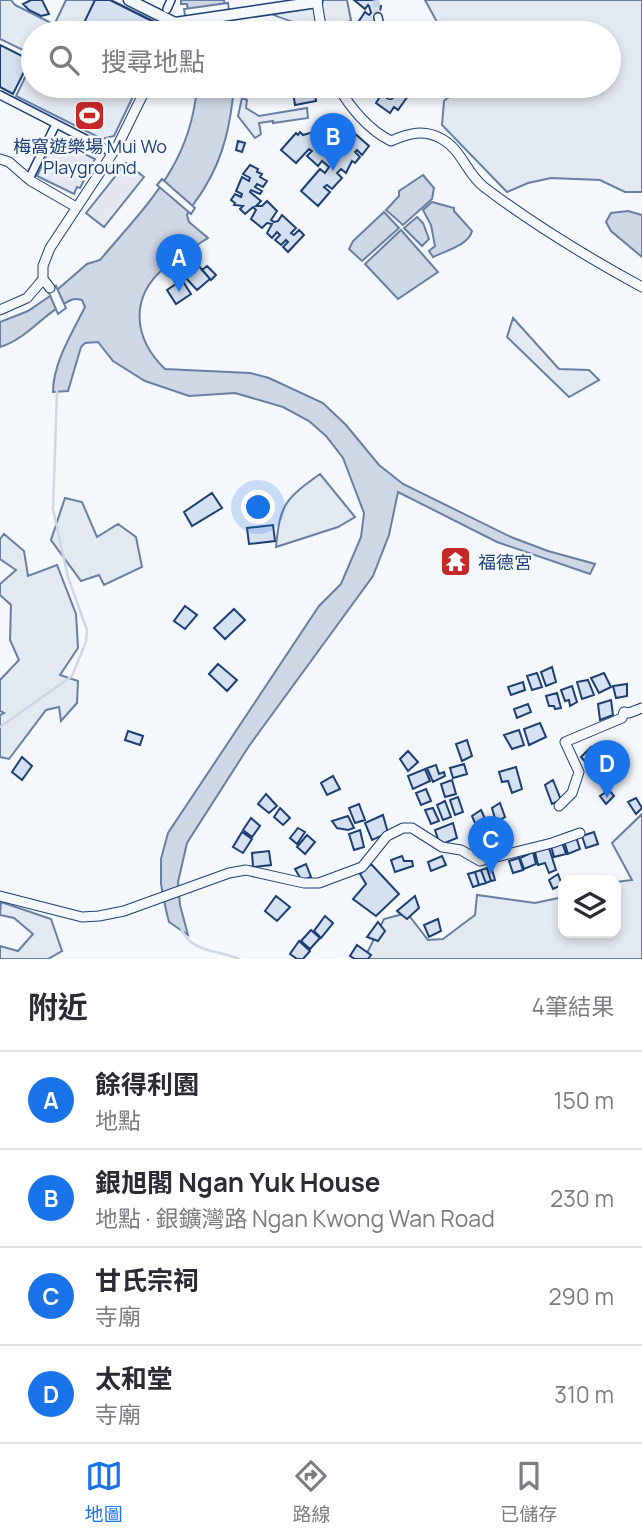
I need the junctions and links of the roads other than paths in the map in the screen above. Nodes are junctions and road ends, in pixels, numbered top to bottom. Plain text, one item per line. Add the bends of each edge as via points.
1 (129, 0) edge
2 (171, 0) edge
3 (317, 1) edge
4 (167, 9) dead end
5 (378, 17) tunnel mouth
6 (167, 21) edge
7 (201, 21) edge
8 (320, 21) edge
9 (378, 21) edge
10 (0, 95) edge
11 (141, 98) edge
12 (347, 98) edge
13 (56, 124) junction
14 (113, 153) junction
15 (0, 159) edge
16 (29, 179) junction
17 (76, 207) junction
18 (43, 279) junction
19 (642, 287) edge
20 (50, 288) dead end
21 (0, 310) edge
22 (642, 708) edge
23 (559, 806) dead end
24 (580, 833) dead end
25 (0, 896) edge

1 - 6 street
2 - 4 street
3 - 7 street
3 - 8 street
5 - 9 street
10 - 13 street
11 - 14 street
12 - 19 street via 391,141 418,132 442,139 484,187 553,236
13 - 14 street
13 - 16 street
14 - 17 street
15 - 16 street
16 - 17 street
17 - 18 street via 50,247
18 - 20 street
18 - 21 street via 27,298
22 - 23 street via 624,712 622,718 565,742 579,772 572,793
24 - 25 street via 480,861 461,850 442,847 412,828 403,828 387,836 362,867 318,883 246,870 124,911 82,917

